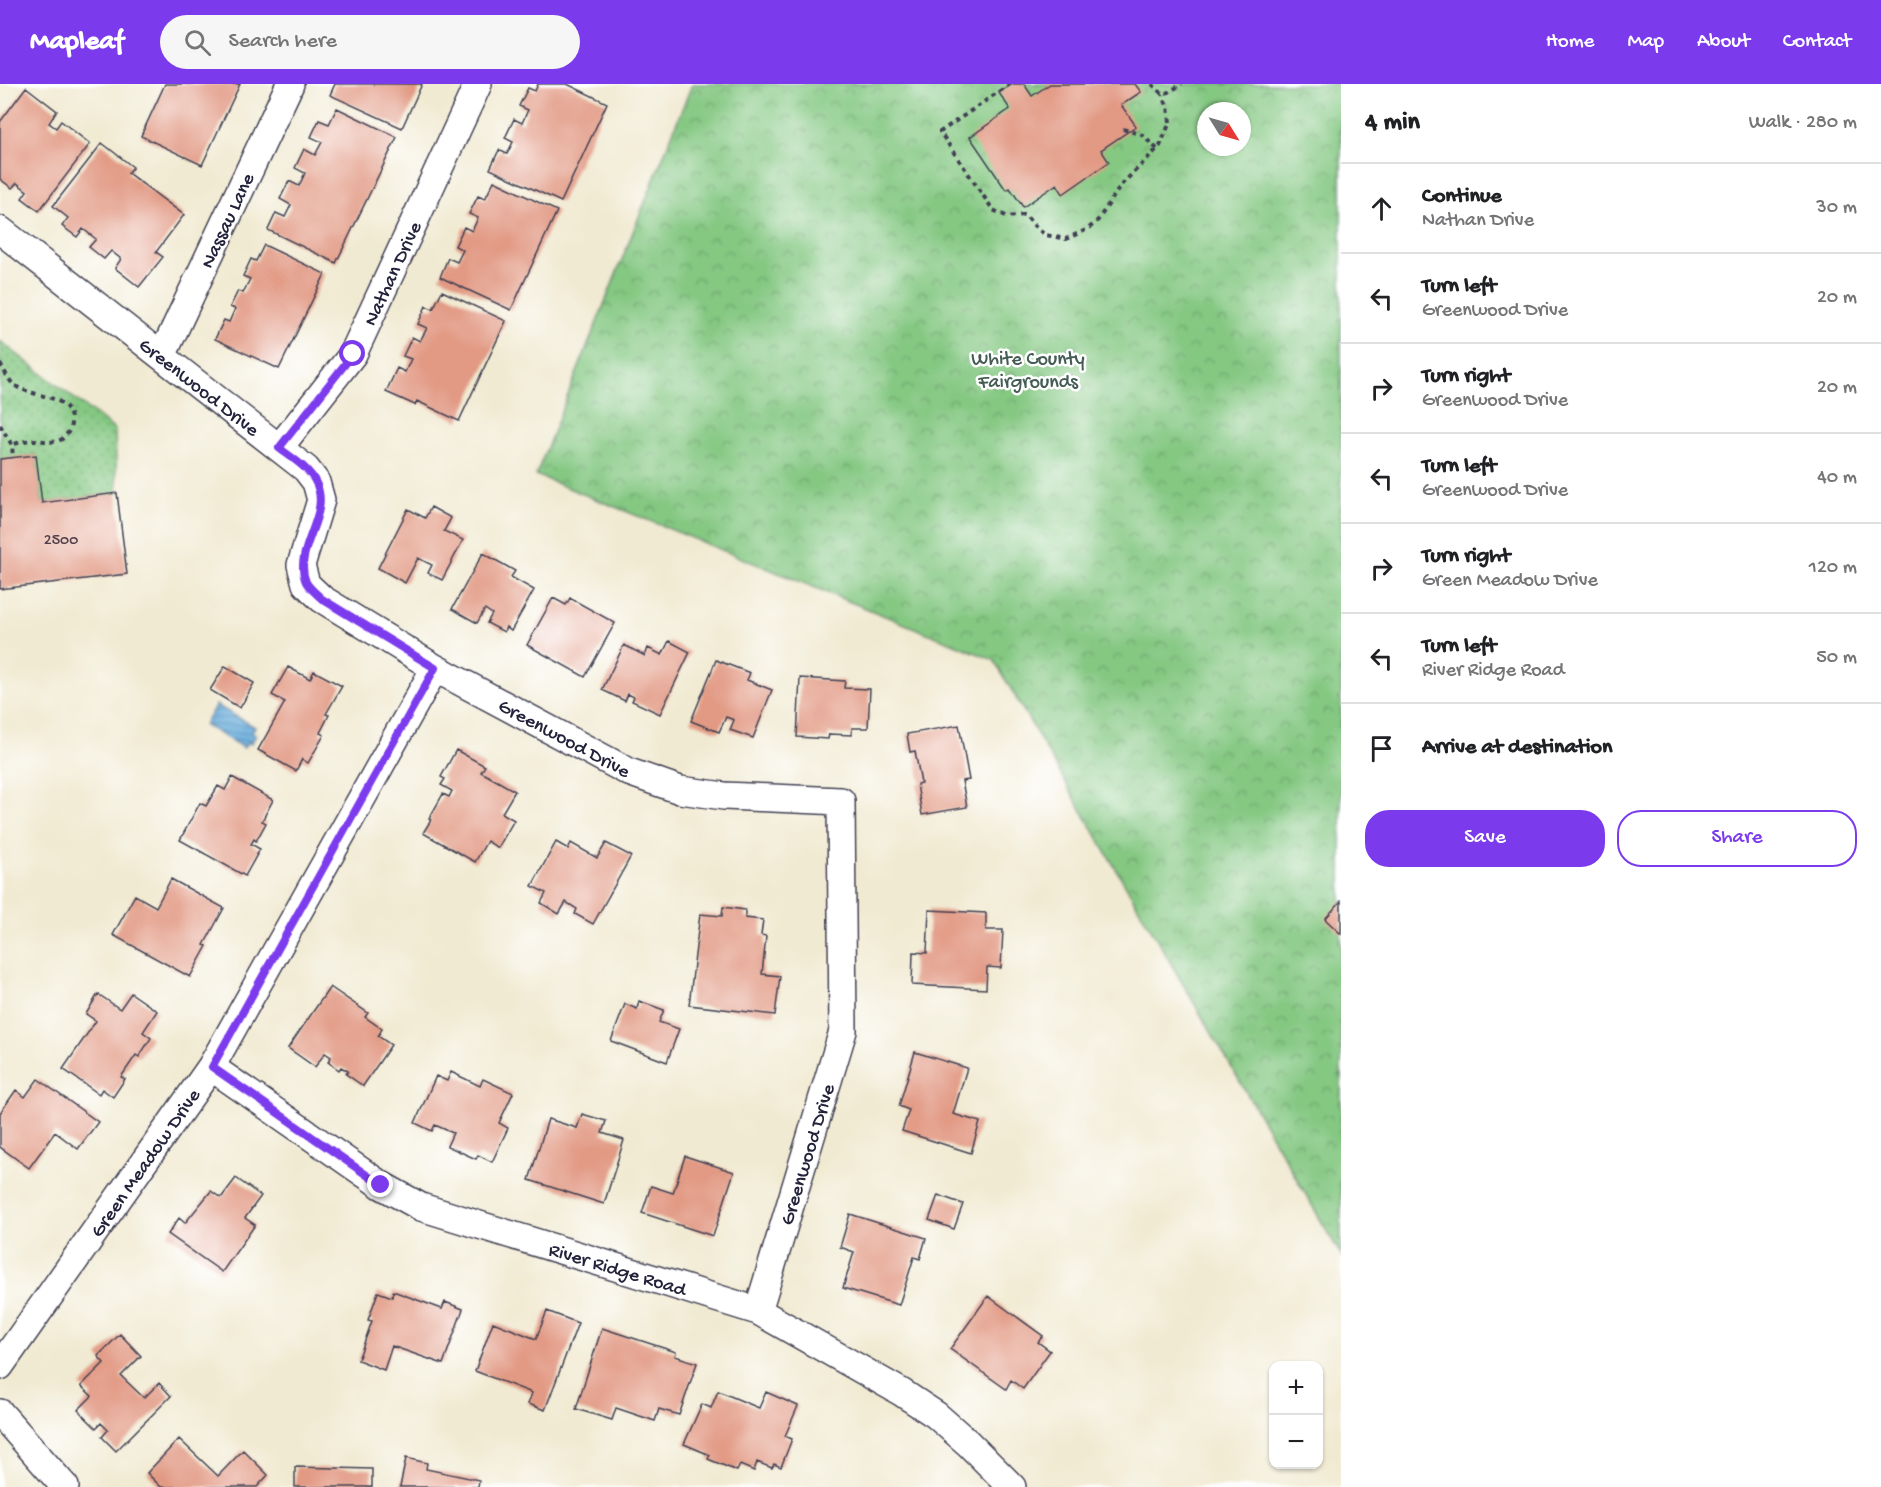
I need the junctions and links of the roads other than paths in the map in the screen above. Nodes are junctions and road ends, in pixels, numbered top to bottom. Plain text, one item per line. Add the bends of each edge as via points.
1 (290, 84) edge
2 (478, 84) edge
3 (0, 230) edge
4 (162, 356) junction
5 (279, 448) junction
6 (435, 668) junction
7 (212, 1067) junction
8 (758, 1311) junction
9 (0, 1366) edge
10 (0, 1413) edge
11 (65, 1487) edge
12 (1012, 1487) edge

1 - 4 street, Nassau Lane
2 - 5 street, Nathan Drive via 353,354
3 - 4 street, Greenwood Drive
4 - 5 street, Greenwood Drive
5 - 6 street, Greenwood Drive via 306,469 316,482 321,500 301,564 306,584 322,599
6 - 7 street, Green Meadow Drive
6 - 8 street, Greenwood Drive via 629,772 681,790 724,796 841,801 843,1031
7 - 8 street, River Ridge Road via 381,1185 421,1207
7 - 9 street, Green Meadow Drive
8 - 12 street, River Ridge Road via 936,1415
10 - 11 street

